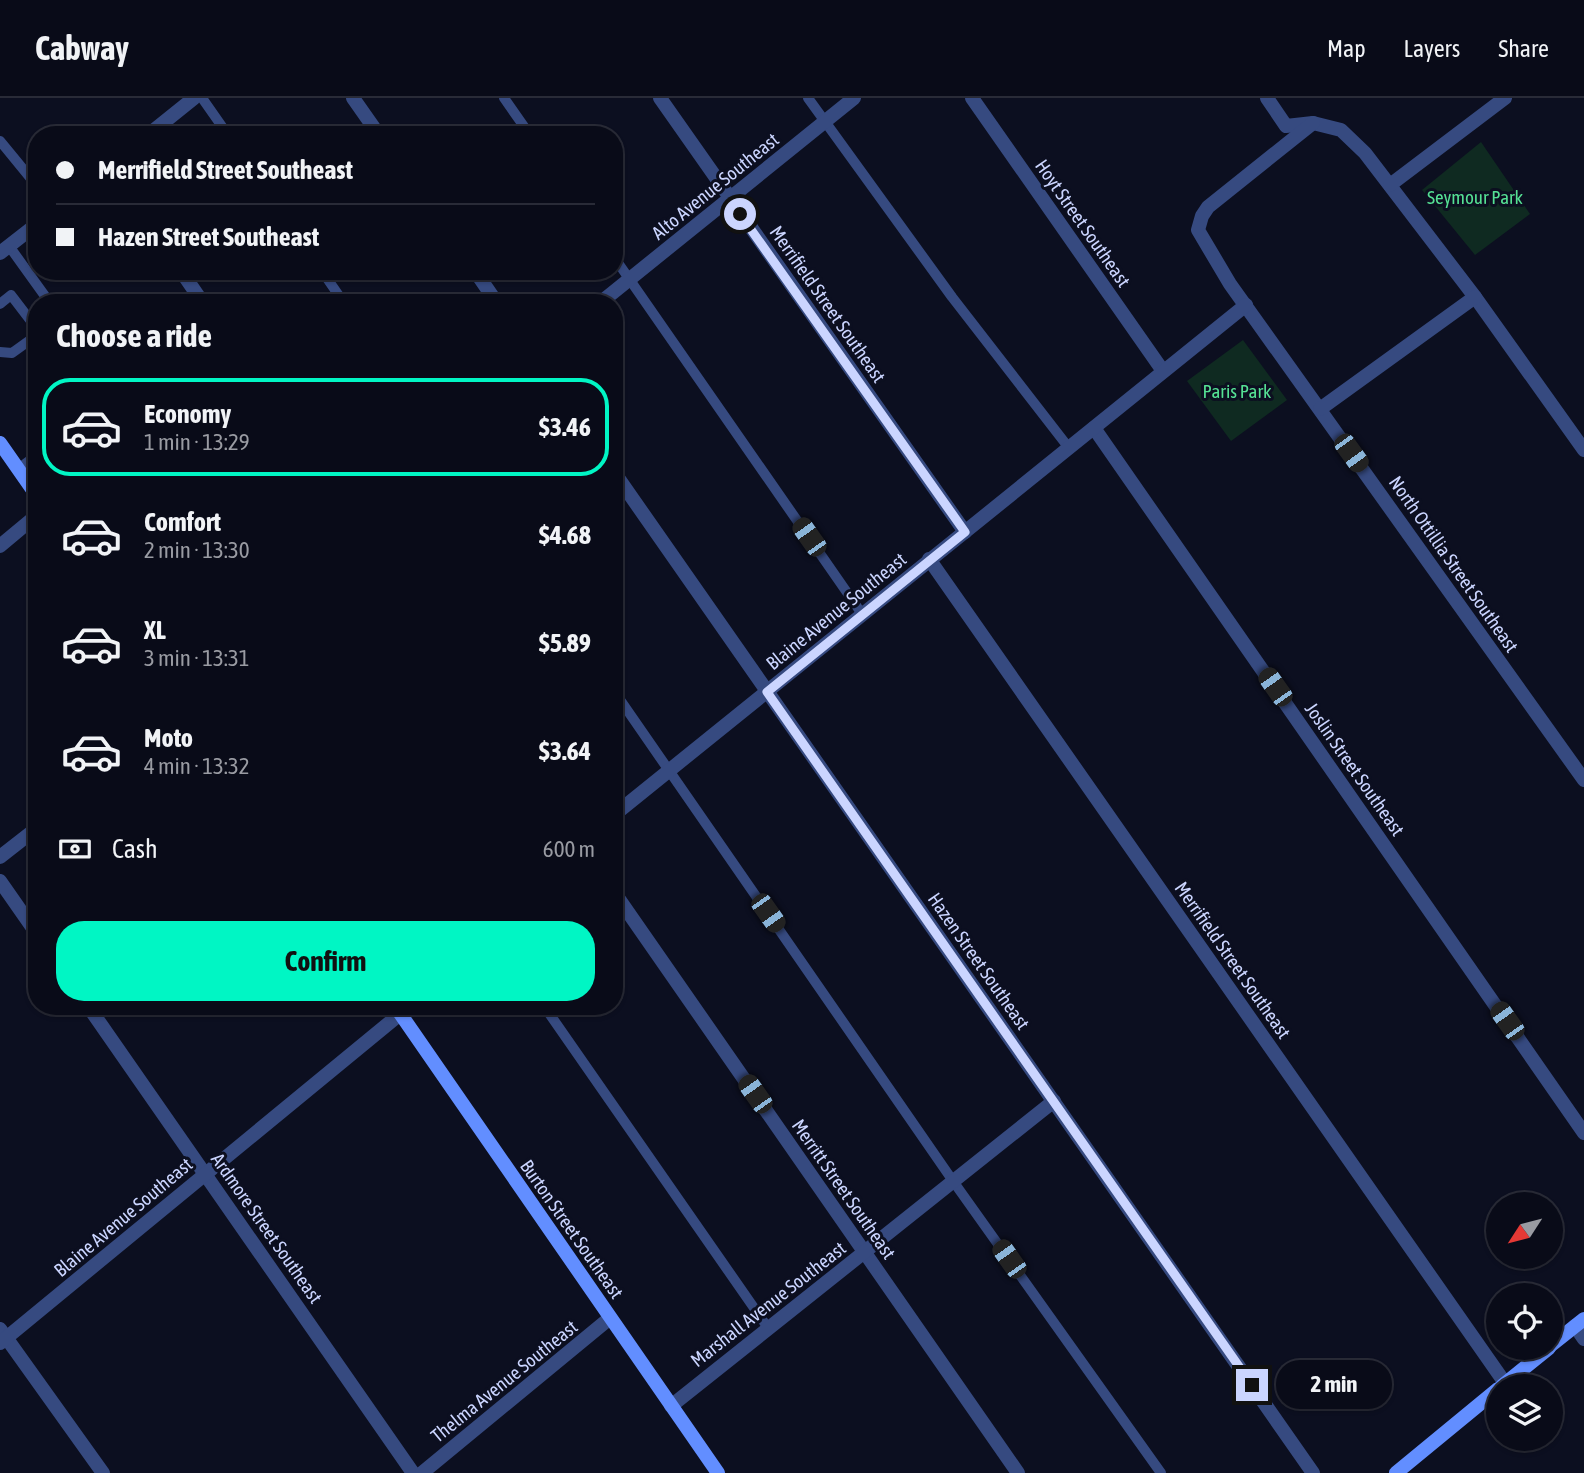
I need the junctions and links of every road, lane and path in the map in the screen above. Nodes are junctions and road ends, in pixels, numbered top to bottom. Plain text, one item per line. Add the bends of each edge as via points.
1 (194, 98) edge
2 (202, 98) edge
3 (353, 98) edge
4 (504, 98) edge
5 (660, 98) edge
6 (808, 98) edge
7 (854, 98) edge
8 (972, 98) edge
9 (1267, 98) edge
10 (1505, 98) edge
11 (825, 121) junction
12 (1314, 123) junction
13 (159, 126) edge
14 (222, 126) edge
15 (373, 126) edge
16 (524, 126) edge
17 (0, 141) edge
18 (28, 175) edge
19 (1390, 186) junction
20 (730, 198) junction
21 (28, 230) edge
22 (4, 249) edge
23 (623, 269) edge
24 (28, 277) edge
25 (630, 279) junction
26 (30, 280) edge
27 (42, 294) edge
28 (611, 294) edge
29 (1475, 296) junction
30 (0, 304) edge
31 (1246, 305) junction
32 (28, 317) edge
33 (28, 341) edge
34 (0, 352) edge
35 (1163, 371) junction
36 (1320, 409) junction
37 (1094, 428) junction
38 (0, 443) edge
39 (1069, 448) junction
40 (1584, 450) edge
41 (28, 462) edge
42 (18, 469) junction
43 (28, 483) edge
44 (623, 485) edge
45 (28, 523) edge
46 (965, 532) junction
47 (0, 546) edge
48 (929, 559) junction
49 (862, 614) junction
50 (767, 692) junction
51 (623, 704) edge
52 (670, 771) junction
53 (1584, 780) edge
54 (623, 808) edge
55 (28, 835) edge
56 (0, 857) edge
57 (0, 881) edge
58 (623, 905) edge
59 (28, 921) edge
60 (94, 1015) edge
61 (391, 1015) edge
62 (400, 1015) edge
63 (550, 1015) edge
64 (1054, 1101) junction
65 (1584, 1133) edge
66 (205, 1173) junction
67 (953, 1181) junction
68 (864, 1252) junction
69 (610, 1318) junction
70 (1579, 1323) edge
71 (768, 1328) junction
72 (1563, 1336) edge
73 (2, 1337) edge
74 (1584, 1339) edge
75 (1534, 1360) edge
76 (1494, 1374) edge
77 (1517, 1374) edge
78 (1486, 1399) edge
79 (671, 1406) junction
80 (103, 1473) edge
81 (413, 1473) edge
82 (422, 1473) edge
83 (718, 1473) edge
84 (1018, 1473) edge
85 (1161, 1473) edge
86 (1313, 1473) edge
87 (1396, 1473) edge

1 - 13 street
2 - 14 lane
3 - 15 street
4 - 16 lane
5 - 20 street, Merrifield Street Southeast
6 - 11 lane
7 - 11 street, Alto Avenue Southeast
8 - 35 street, Hoyt Street Southeast
9 - 12 street via 1286,126
10 - 19 street
11 - 20 street, Alto Avenue Southeast
11 - 39 lane
12 - 19 street via 1352,139
12 - 31 street, North Ottillia Street Southeast via 1208,207 1198,230
17 - 18 lane
19 - 29 street
20 - 25 street, Alto Avenue Southeast
20 - 46 street, Merrifield Street Southeast
21 - 22 street
22 - 24 lane
23 - 25 lane
25 - 28 street, Alto Avenue Southeast
25 - 49 lane
26 - 27 lane
29 - 36 street
29 - 40 street
30 - 32 lane via 11,295
31 - 35 street, Blaine Avenue Southeast
31 - 36 street, North Ottillia Street Southeast
33 - 34 lane via 12,353
35 - 37 street, Blaine Avenue Southeast
36 - 53 street, North Ottillia Street Southeast
37 - 39 street, Blaine Avenue Southeast
37 - 65 street, Joslin Street Southeast
38 - 42 main road
39 - 46 street, Blaine Avenue Southeast
41 - 42 lane
42 - 43 main road
44 - 50 street, Hazen Street Southeast
45 - 47 street
46 - 48 street, Blaine Avenue Southeast
48 - 49 street, Blaine Avenue Southeast
48 - 76 street, Merrifield Street Southeast
49 - 50 street, Blaine Avenue Southeast
50 - 52 street, Blaine Avenue Southeast
50 - 64 street, Hazen Street Southeast
51 - 52 lane
52 - 54 street, Blaine Avenue Southeast
52 - 67 lane
55 - 56 street
57 - 59 street
58 - 68 street, Merritt Street Southeast
60 - 66 street, Ardmore Street Southeast
61 - 66 street, Blaine Avenue Southeast
62 - 69 main road, Burton Street Southeast
63 - 71 lane
64 - 67 street, Marshall Avenue Southeast
64 - 86 street, Hazen Street Southeast
66 - 73 street, Blaine Avenue Southeast
66 - 81 street, Ardmore Street Southeast
67 - 68 street, Marshall Avenue Southeast
67 - 85 lane
68 - 71 street, Marshall Avenue Southeast
68 - 84 street, Merritt Street Southeast
69 - 79 main road, Burton Street Southeast
69 - 82 street, Thelma Avenue Southeast
70 - 72 main road
70 - 74 street
71 - 79 street, Marshall Avenue Southeast
73 - 80 street
75 - 77 main road
78 - 87 main road
79 - 83 main road, Burton Street Southeast

